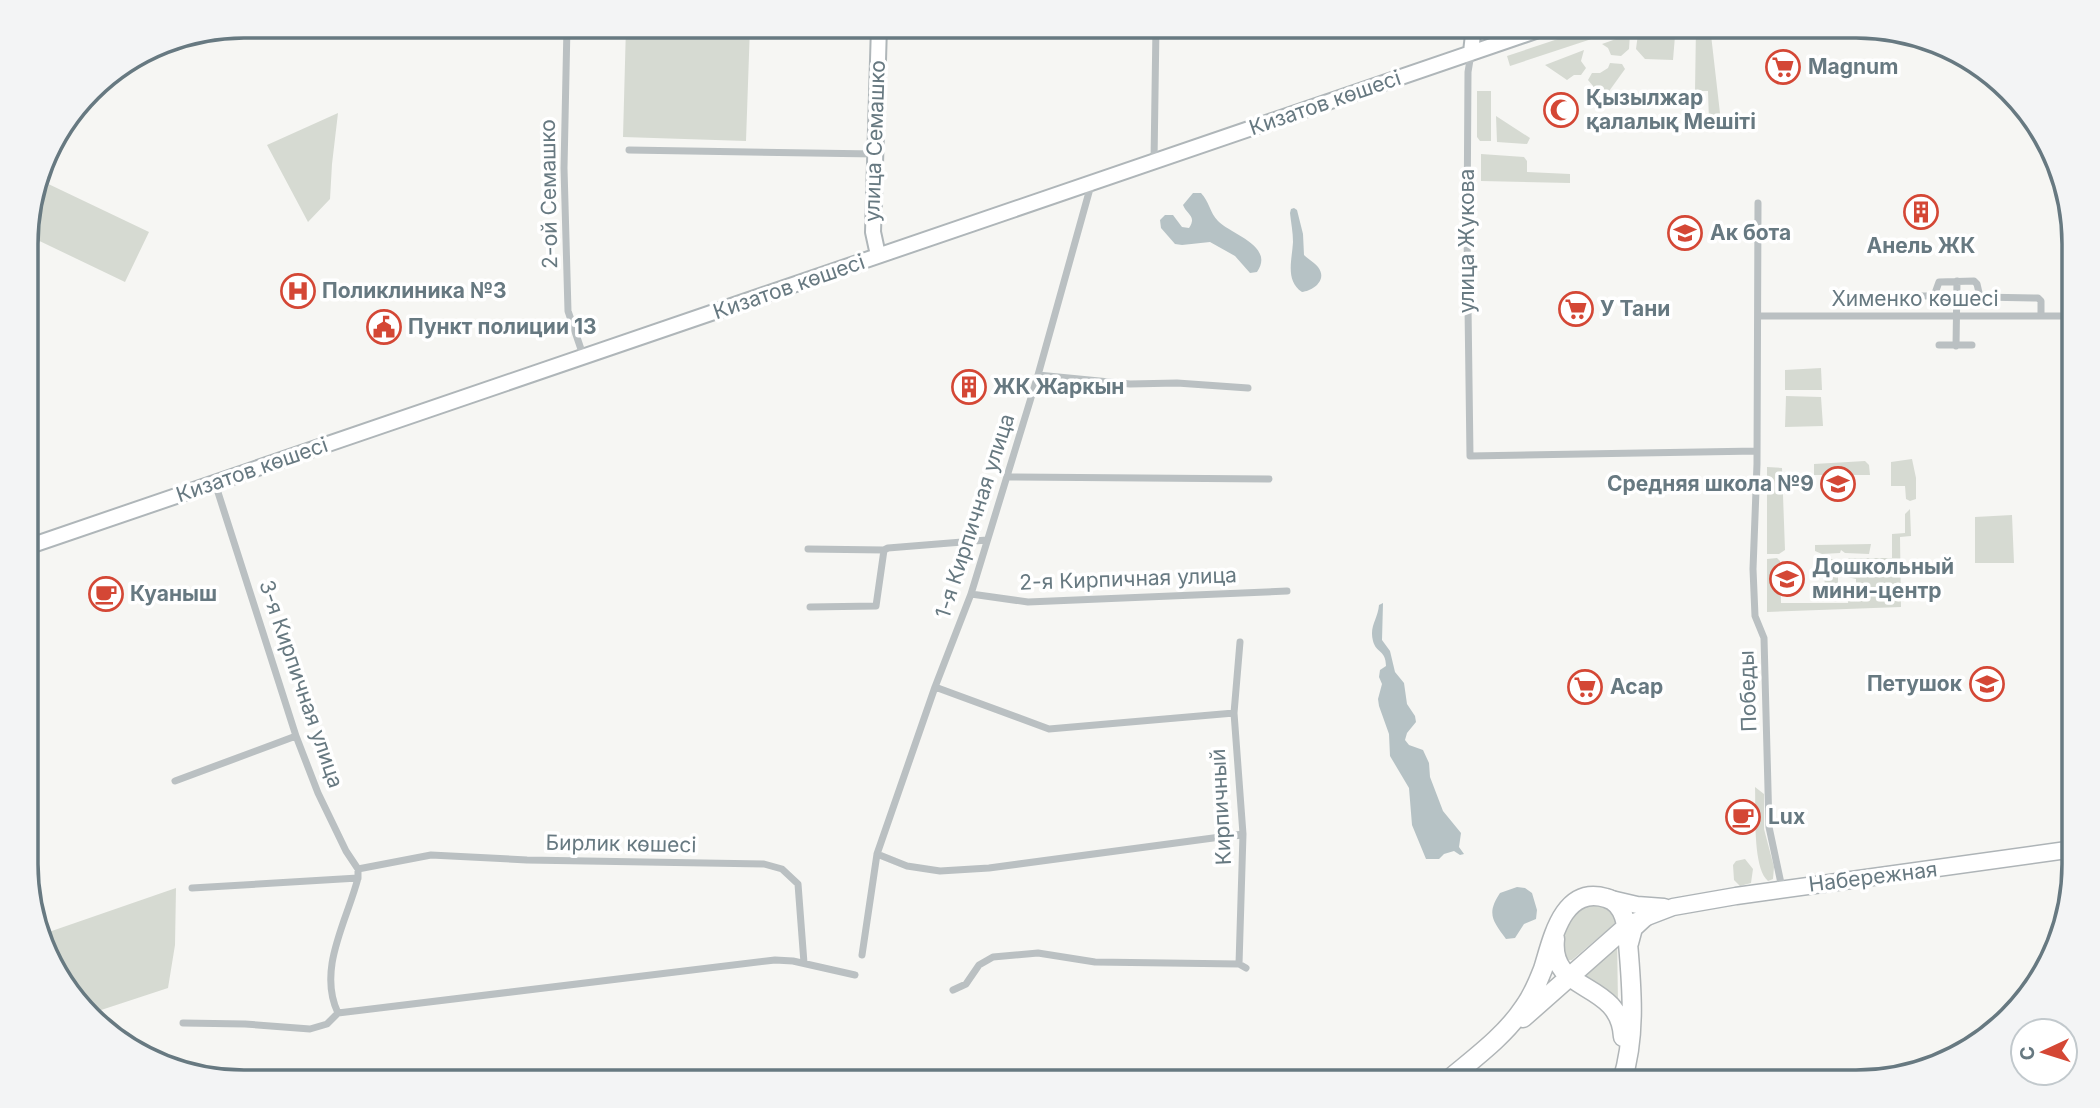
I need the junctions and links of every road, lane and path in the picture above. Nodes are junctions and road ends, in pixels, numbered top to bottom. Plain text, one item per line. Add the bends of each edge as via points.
1 (567, 38) edge
2 (878, 38) edge
3 (1156, 38) edge
4 (1473, 38) edge
5 (1514, 38) edge
6 (1471, 52) junction
7 (629, 150) dead end
8 (875, 154) junction
9 (1154, 162) junction
10 (1091, 184) junction
11 (1758, 203) dead end
12 (878, 255) junction
13 (1957, 281) junction
14 (1876, 296) dead end
15 (1759, 316) junction
16 (1956, 316) junction
17 (2041, 316) junction
18 (2062, 316) edge
19 (1939, 345) dead end
20 (1972, 345) dead end
21 (1956, 346) junction
22 (584, 358) junction
23 (1038, 375) junction
24 (1248, 388) dead end
25 (1757, 451) junction
26 (1007, 477) junction
27 (1269, 479) dead end
28 (215, 482) junction
29 (987, 540) junction
30 (39, 543) edge
31 (808, 549) dead end
32 (884, 550) junction
33 (1287, 591) dead end
34 (971, 594) junction
35 (810, 607) dead end
36 (1240, 642) dead end
37 (935, 687) junction
38 (1234, 713) junction
39 (296, 736) junction
40 (175, 781) dead end
41 (1243, 834) junction
42 (2062, 851) edge
43 (877, 854) junction
44 (358, 869) junction
45 (358, 878) junction
46 (192, 888) dead end
47 (1782, 889) junction
48 (1606, 898) junction
49 (1673, 907) junction
50 (1646, 916) junction
51 (1557, 924) junction
52 (1626, 927) junction
53 (1629, 954) junction
54 (862, 955) dead end
55 (1556, 957) junction
56 (1589, 959) junction
57 (804, 963) junction
58 (855, 975) dead end
59 (1569, 978) junction
60 (953, 990) dead end
61 (338, 1013) junction
62 (183, 1023) dead end
63 (1475, 1058) junction
64 (1462, 1069) edge
65 (1617, 1069) edge
66 (1626, 1069) edge

1 - 22 street, 2-ой Семашко via 568,311
2 - 8 main road, улица Семашко
3 - 9 street
4 - 6 main road, улица Жукова
5 - 6 main road, Кизатов көшесі
6 - 9 main road, Кизатов көшесі
6 - 25 street, улица Жукова via 1467,224 1471,456
7 - 8 street
8 - 12 main road, улица Семашко via 873,232
9 - 10 main road, Кизатов көшесі
10 - 12 main road, Кизатов көшесі
10 - 23 street, 1-я Кирпичная улица
11 - 15 street, Победы
12 - 22 main road, Кизатов көшесі
13 - 14 street via 1938,282 1934,296
13 - 16 street
13 - 17 street via 1976,282 1980,297 2038,298
15 - 16 street, Хименко көшесі
15 - 25 street, Победы
16 - 17 street, Хименко көшесі
16 - 21 street
17 - 18 street, Хименко көшесі
19 - 21 street
20 - 21 street
22 - 28 main road, Кизатов көшесі
23 - 24 street
23 - 26 street, 1-я Кирпичная улица
25 - 47 street, Победы via 1755,616 1764,638 1769,827
26 - 27 street
26 - 29 street, 1-я Кирпичная улица
28 - 30 main road, Кизатов көшесі
28 - 39 street, 3-я Кирпичная улица
29 - 32 street
29 - 34 street, 1-я Кирпичная улица
31 - 32 street
32 - 35 street via 876,606
33 - 34 street, 2-я Кирпичная улица via 1028,602
34 - 37 street, 1-я Кирпичная улица
36 - 38 street, Кирпичный
37 - 38 street via 1049,729
37 - 43 street, 1-я Кирпичная улица
38 - 41 street, Кирпичный
39 - 40 street
39 - 44 street, 3-я Кирпичная улица via 318,793
41 - 43 street via 940,871 907,866
41 - 60 street, Кирпичный via 1242,966 1095,962 1038,953 985,960 966,984
42 - 47 main road, Набережная
43 - 54 street, 1-я Кирпичная улица
44 - 45 street
44 - 57 street, Бирлик көшесі via 431,855 764,864 782,869 798,884
45 - 46 street
45 - 61 street via 334,951 331,994
47 - 49 main road, Набережная
48 - 49 main road, Набережная
48 - 51 highway via 1582,899 1569,907
48 - 52 highway via 1620,909
49 - 50 main road, Набережная
50 - 52 main road, Набережная
50 - 53 highway via 1632,931
51 - 55 highway
51 - 63 highway via 1524,1007
52 - 53 highway
52 - 56 highway
53 - 66 highway via 1631,1041
55 - 56 highway via 1571,966
55 - 59 highway
56 - 59 highway
57 - 58 street
57 - 61 street via 775,960
59 - 63 highway
59 - 65 highway via 1605,999 1620,1017 1623,1049
61 - 62 street via 327,1024 310,1029
63 - 64 highway

